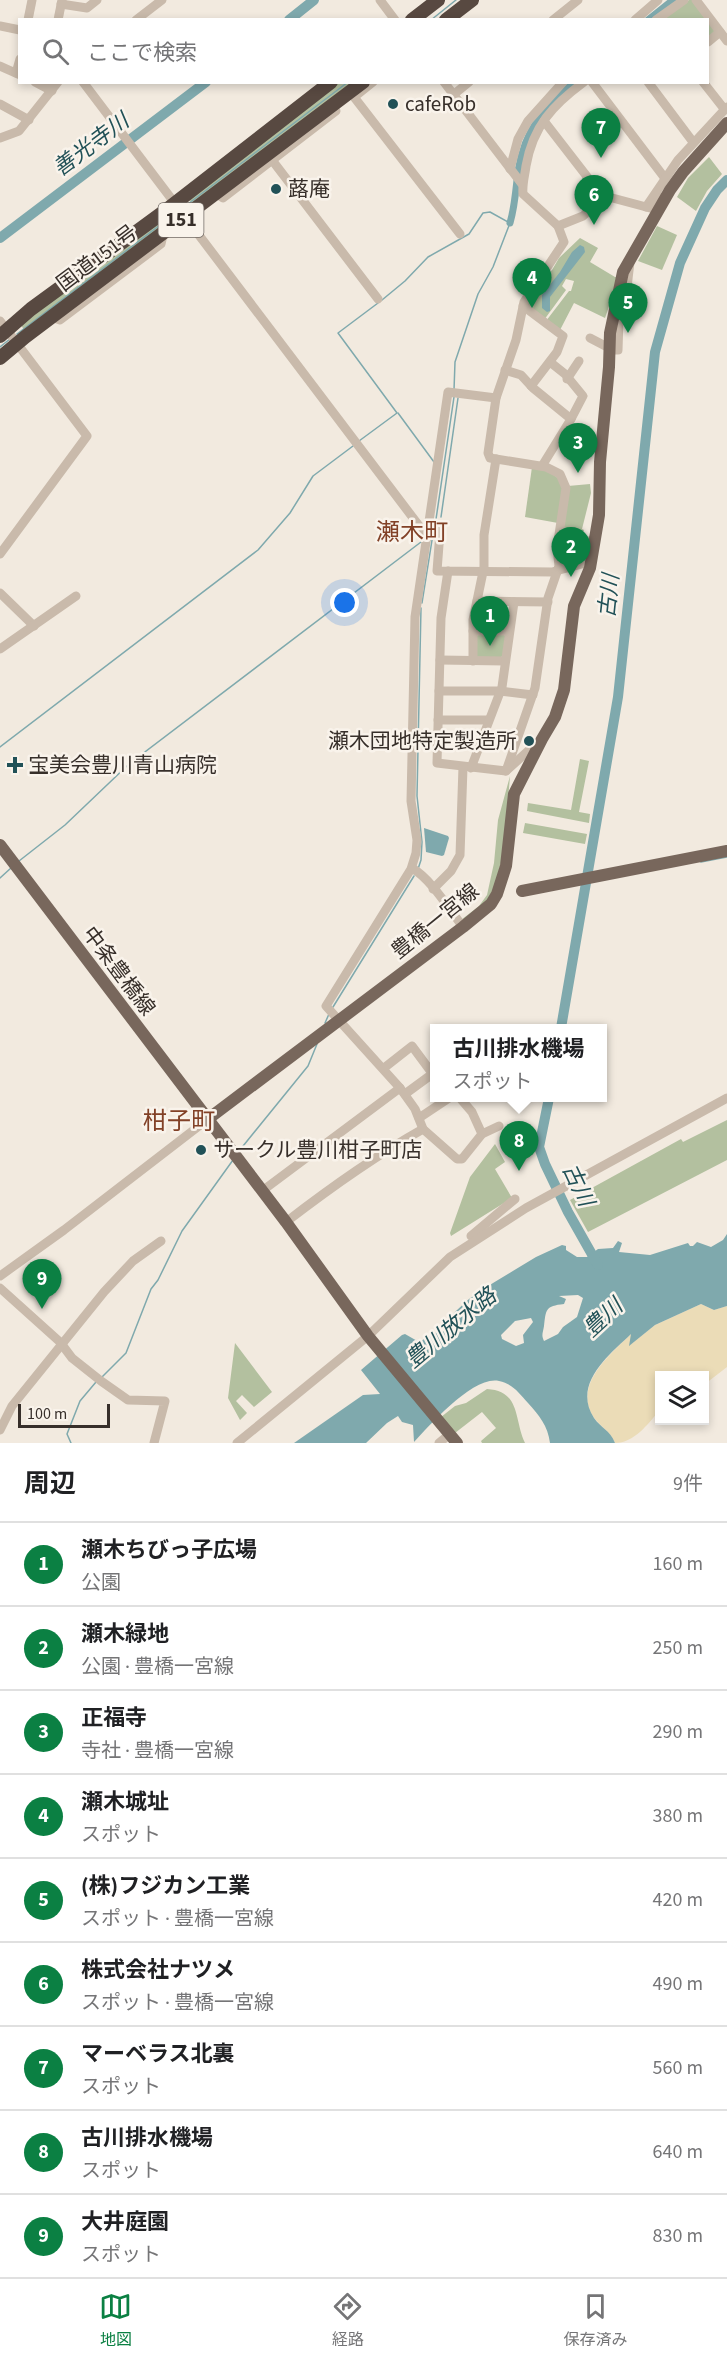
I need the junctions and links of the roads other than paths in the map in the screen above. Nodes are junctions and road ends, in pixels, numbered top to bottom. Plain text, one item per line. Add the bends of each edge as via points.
1 (32, 0) edge
2 (97, 0) edge
3 (380, 0) edge
4 (438, 0) edge
5 (472, 0) edge
6 (578, 0) edge
7 (684, 0) edge
8 (696, 0) edge
9 (61, 2) edge
10 (156, 2) edge
11 (662, 4) edge
12 (28, 18) edge
13 (58, 18) edge
14 (138, 18) edge
15 (394, 18) edge
16 (415, 18) edge
17 (449, 18) edge
18 (556, 18) edge
19 (638, 18) edge
20 (656, 18) edge
21 (0, 26) edge
22 (18, 30) edge
23 (720, 32) junction
24 (709, 41) edge
25 (727, 41) edge
26 (0, 66) edge
27 (18, 74) edge
28 (84, 84) edge
29 (320, 84) edge
30 (328, 84) edge
31 (360, 84) edge
32 (370, 84) edge
33 (445, 84) edge
34 (467, 84) edge
35 (561, 84) edge
36 (581, 84) edge
37 (594, 84) edge
38 (650, 84) edge
39 (705, 84) edge
40 (51, 87) edge
41 (453, 95) junction
42 (354, 97) junction
43 (0, 104) edge
44 (726, 109) edge
45 (29, 120) junction
46 (544, 121) junction
47 (727, 123) edge
48 (0, 138) edge
49 (693, 142) junction
50 (272, 160) junction
51 (511, 171) junction
52 (664, 177) junction
53 (522, 183) junction
54 (196, 186) junction
55 (670, 190) junction
56 (215, 193) junction
57 (605, 196) junction
58 (174, 203) junction
59 (646, 207) junction
60 (185, 216) junction
61 (558, 226) junction
62 (460, 234) dead end
63 (378, 298) dead end
64 (523, 306) junction
65 (2, 329) edge
66 (590, 338) dead end
67 (17, 344) junction
68 (610, 348) junction
69 (0, 358) edge
70 (550, 362) junction
71 (579, 362) dead end
72 (505, 370) junction
73 (567, 379) junction
74 (531, 386) junction
75 (496, 398) junction
76 (552, 403) junction
77 (545, 412) dead end
78 (571, 419) junction
79 (496, 459) junction
80 (542, 466) junction
81 (429, 534) junction
82 (594, 536) junction
83 (0, 554) edge
84 (448, 571) junction
85 (483, 571) junction
86 (558, 571) junction
87 (0, 593) edge
88 (76, 596) dead end
89 (477, 601) junction
90 (514, 602) junction
91 (548, 602) junction
92 (34, 626) junction
93 (510, 631) junction
94 (473, 632) junction
95 (0, 649) edge
96 (440, 660) junction
97 (473, 661) junction
98 (505, 661) junction
99 (439, 691) junction
100 (500, 691) junction
101 (533, 695) junction
102 (438, 720) junction
103 (488, 720) junction
104 (518, 736) junction
105 (542, 739) junction
106 (517, 761) junction
107 (467, 768) junction
108 (506, 771) junction
109 (514, 794) junction
110 (0, 845) edge
111 (727, 851) edge
112 (415, 870) junction
113 (433, 889) junction
114 (522, 891) dead end
115 (463, 927) junction
116 (334, 1014) junction
117 (384, 1068) junction
118 (430, 1068) edge
119 (430, 1075) edge
120 (403, 1091) junction
121 (727, 1098) edge
122 (443, 1102) edge
123 (463, 1102) edge
124 (418, 1118) junction
125 (208, 1119) junction
126 (500, 1126) dead end
127 (423, 1129) junction
128 (482, 1134) junction
129 (262, 1191) junction
130 (515, 1199) dead end
131 (286, 1222) junction
132 (161, 1240) dead end
133 (456, 1253) junction
134 (0, 1276) edge
135 (0, 1287) edge
136 (368, 1335) junction
137 (62, 1345) junction
138 (0, 1430) edge
139 (454, 1439) edge
140 (154, 1443) edge
141 (237, 1443) edge
142 (439, 1443) edge

1 - 12 street
2 - 9 street via 87,8
3 - 15 street
4 - 16 highway
5 - 17 highway
6 - 18 street
7 - 11 street
8 - 23 street
9 - 13 street
10 - 14 street
11 - 19 street
11 - 20 street
21 - 22 street
23 - 24 street
23 - 25 street
26 - 27 street
28 - 58 street
29 - 54 street via 195,180
30 - 54 highway, 国道151号 / 151
31 - 56 highway, 国道151号 / 151
32 - 42 street
33 - 41 street
34 - 41 street
35 - 51 street via 525,126
36 - 46 street via 555,104
37 - 52 street
38 - 49 street
39 - 44 street
40 - 45 street
41 - 51 street
42 - 50 street
42 - 62 street
43 - 45 street
44 - 49 street
45 - 48 street via 19,131
46 - 53 street via 530,145
46 - 57 street
47 - 55 main road, 豊橋一宮線
49 - 52 street
50 - 56 street via 223,198
50 - 63 street
51 - 53 street
52 - 59 street
53 - 61 street via 525,197
54 - 58 highway, 国道151号 / 151
55 - 59 street via 653,207
55 - 68 main road, 豊橋一宮線 via 622,276
56 - 60 highway, 国道151号 / 151
57 - 59 street
57 - 61 street via 583,216
58 - 60 street
58 - 65 highway, 国道151号 / 151
60 - 67 highway, 国道151号 / 151
60 - 81 street via 355,443
61 - 64 street via 563,246
64 - 70 street via 562,336
64 - 72 street
65 - 67 street
66 - 68 street
67 - 69 highway, 国道151号 / 151
67 - 83 street via 87,436
68 - 82 main road, 豊橋一宮線 via 599,515
70 - 73 street
70 - 74 street
71 - 73 street
72 - 74 street via 520,375
72 - 75 street
73 - 78 street via 583,396
74 - 76 street
75 - 79 street via 488,455
75 - 81 street via 448,392 442,465
76 - 77 street
76 - 78 street
78 - 80 street
79 - 80 street
79 - 85 street via 484,535
80 - 86 street via 560,474 566,488 557,548
81 - 84 street via 440,533 434,571
81 - 112 street via 415,617 410,792 417,840
82 - 86 street via 582,564
82 - 105 main road, 豊橋一宮線 via 590,568 574,606 564,690
84 - 85 street
84 - 96 street
85 - 86 street
85 - 89 street
86 - 91 street
87 - 92 street
88 - 92 street
89 - 90 street
89 - 94 street
90 - 91 street
90 - 93 street
91 - 101 street
92 - 95 street
93 - 94 street
93 - 98 street
94 - 97 street
96 - 97 street
96 - 99 street
97 - 98 street
98 - 100 street
99 - 100 street
99 - 102 street
100 - 101 street
100 - 103 street
101 - 104 street
102 - 103 street
102 - 107 street via 437,763
103 - 107 street
104 - 106 street
104 - 108 street
105 - 106 street
105 - 109 main road, 豊橋一宮線
106 - 108 street
106 - 109 street
107 - 108 street
107 - 113 street via 460,855
109 - 115 main road, 豊橋一宮線 via 506,866 497,894
110 - 125 main road, 中条豊橋線
111 - 114 main road
112 - 113 street
112 - 116 street via 326,1005
113 - 115 street
115 - 116 main road, 豊橋一宮線
116 - 117 street
116 - 125 main road, 豊橋一宮線 via 320,1035
117 - 118 street via 412,1046
117 - 120 street
119 - 120 street
120 - 124 street
120 - 129 street
121 - 133 street via 526,1208
122 - 124 street
123 - 128 street
124 - 127 street
125 - 129 main road
125 - 134 street
126 - 128 street
127 - 128 street via 457,1159 462,1159
127 - 131 street via 344,1178
129 - 131 main road
130 - 133 street
131 - 136 main road
132 - 137 street via 133,1261
133 - 136 street
135 - 137 street
136 - 139 main road
136 - 141 street
137 - 138 street via 12,1406
137 - 140 street via 72,1358 128,1400 165,1401
139 - 142 street

